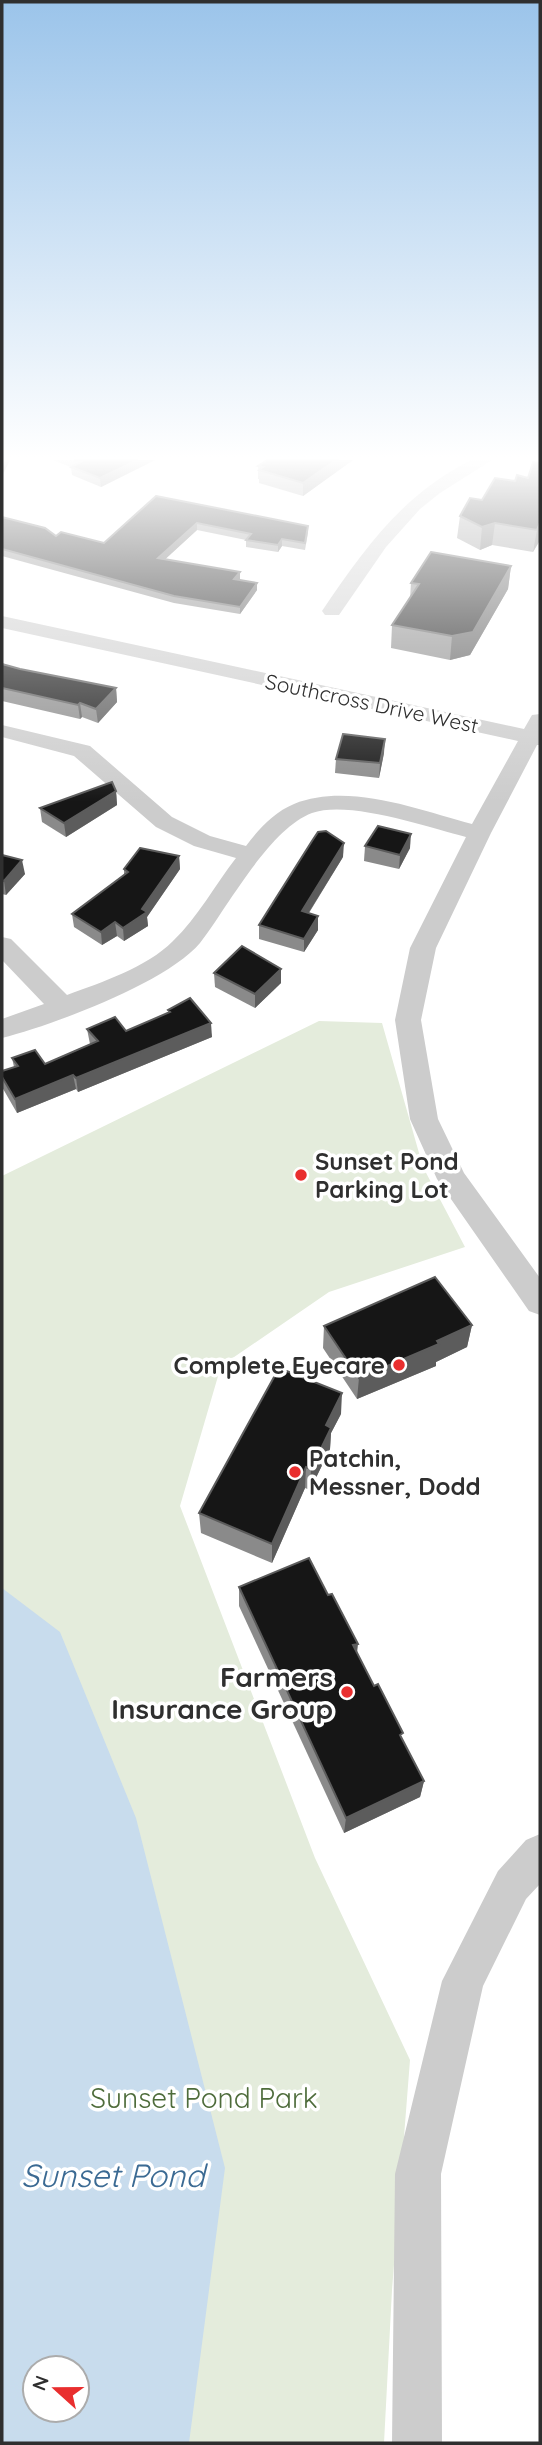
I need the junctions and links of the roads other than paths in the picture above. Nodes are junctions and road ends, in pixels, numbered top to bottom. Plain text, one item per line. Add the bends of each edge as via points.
1 (357, 574) edge
2 (332, 611) dead end
3 (2, 622) edge
4 (2, 731) edge
5 (537, 732) edge
6 (479, 833) junction
7 (250, 855) junction
8 (2, 945) edge
9 (62, 1006) junction
10 (2, 1029) edge
11 (540, 1303) edge
12 (540, 1854) edge
13 (417, 2443) edge

1 - 2 street
3 - 5 street, Southcross Drive West
4 - 7 street via 82,751 164,822 202,841
5 - 6 street
6 - 7 street via 363,806 328,804 302,809 268,834
6 - 11 street via 423,948 408,1020 424,1119 435,1143 452,1179
7 - 9 street via 179,951 140,974
8 - 9 street
9 - 10 street
12 - 13 street via 512,1885 463,1981 418,2174

